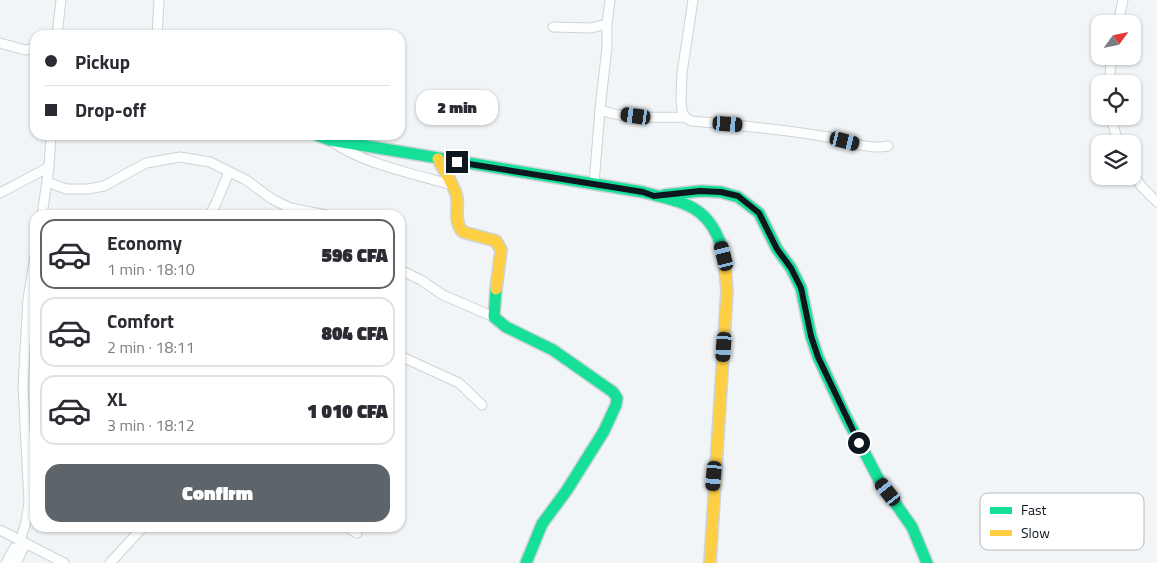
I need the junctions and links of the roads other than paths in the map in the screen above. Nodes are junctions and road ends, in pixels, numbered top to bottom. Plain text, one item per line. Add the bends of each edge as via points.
1 (61, 0) edge
2 (159, 0) edge
3 (610, 0) edge
4 (693, 0) edge
5 (1123, 0) edge
6 (1120, 15) edge
7 (607, 24) junction
8 (554, 26) dead end
9 (57, 30) edge
10 (157, 30) edge
11 (0, 43) edge
12 (30, 49) edge
13 (600, 109) junction
14 (685, 117) junction
15 (51, 140) edge
16 (330, 140) joint
17 (888, 146) dead end
18 (438, 159) junction
19 (49, 168) junction
20 (229, 172) junction
21 (47, 182) junction
22 (594, 184) junction
23 (1141, 185) edge
24 (452, 186) junction
25 (0, 193) edge
26 (654, 196) junction
27 (1157, 202) edge
28 (43, 210) edge
29 (213, 210) edge
30 (288, 210) edge
31 (405, 272) edge
32 (30, 287) edge
33 (494, 317) junction
34 (405, 358) edge
35 (482, 405) dead end
36 (0, 530) edge
37 (138, 532) edge
38 (22, 545) junction
39 (6, 563) edge
40 (16, 563) edge
41 (64, 563) edge
42 (110, 563) edge
43 (526, 563) edge
44 (710, 563) edge
45 (927, 563) edge

1 - 9 street
2 - 10 street
3 - 7 street
4 - 14 street via 680,100
5 - 6 street
7 - 8 street via 591,28
7 - 13 street
11 - 12 street
13 - 14 street via 636,116
13 - 22 street
14 - 17 street via 692,121 829,137 877,148
15 - 19 street
16 - 18 street
16 - 24 street via 342,149 369,160
18 - 22 street
18 - 24 street
19 - 21 street
19 - 25 street
20 - 21 street via 210,162 180,157 146,163 104,186 66,189
20 - 29 street
20 - 30 street
21 - 28 street
22 - 26 street
23 - 27 street
24 - 33 street via 457,196 459,228 496,241 501,250
26 - 44 street via 687,204 702,214 715,229 724,256 727,291
26 - 45 street via 721,192 738,196 759,213 801,288 818,357 865,456 912,527
31 - 33 street via 442,295
32 - 38 street via 23,386 29,502
33 - 43 street via 554,350 617,398 604,431 568,490 542,524
34 - 35 street via 459,383
36 - 38 street
37 - 42 street
38 - 39 street via 14,548
38 - 40 street
38 - 41 street

